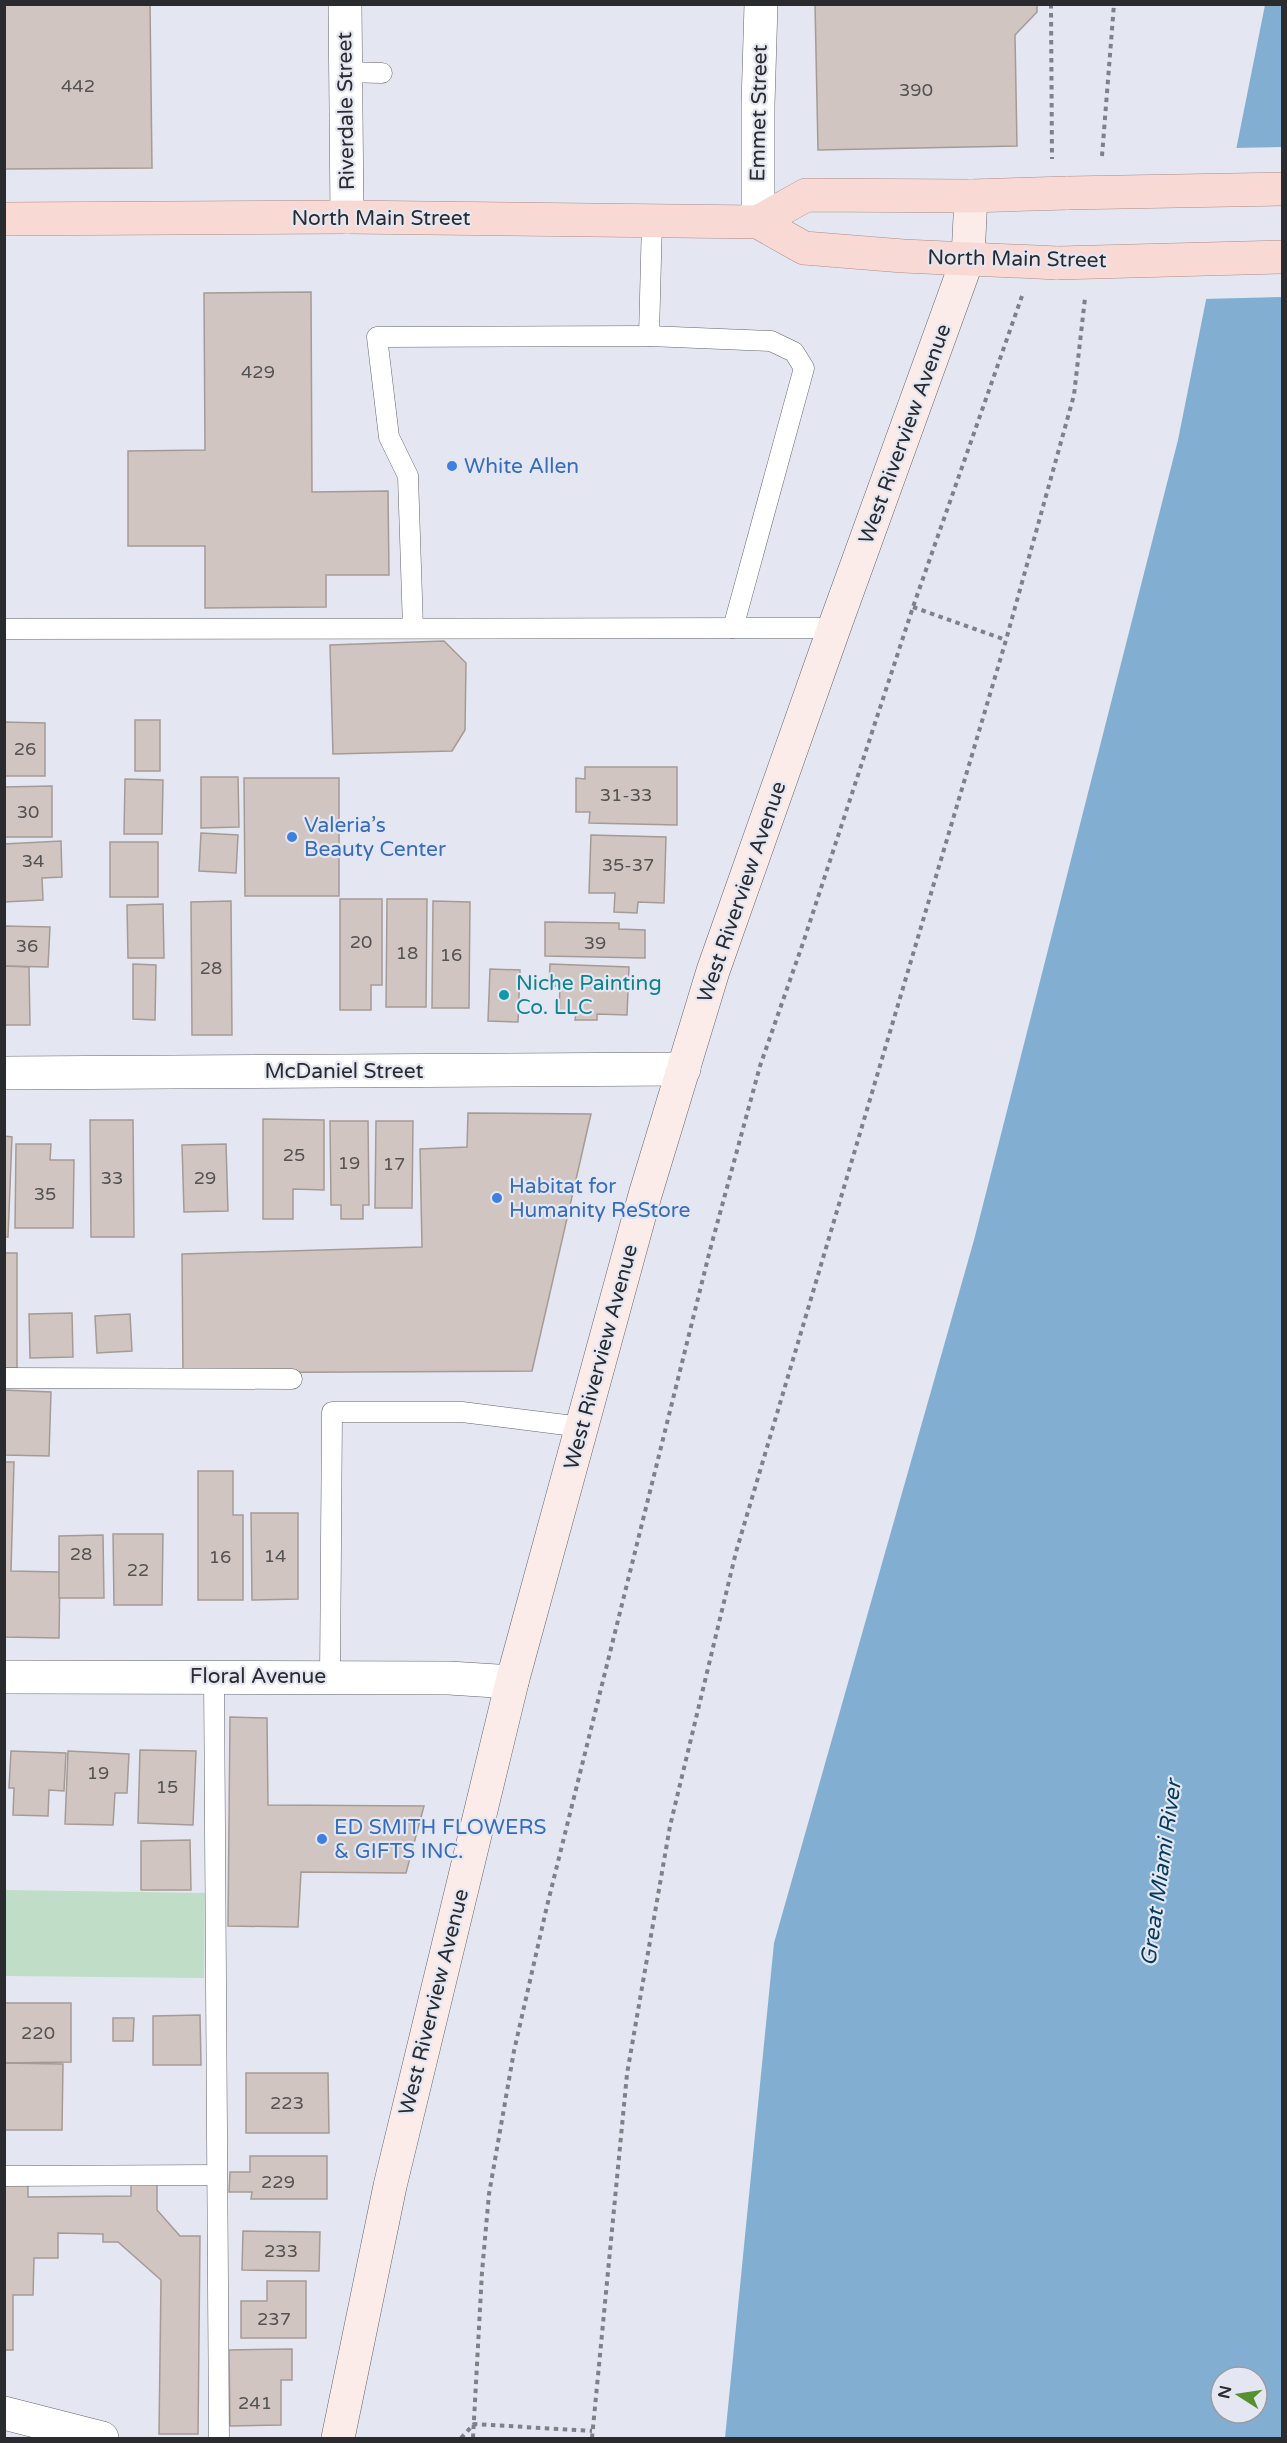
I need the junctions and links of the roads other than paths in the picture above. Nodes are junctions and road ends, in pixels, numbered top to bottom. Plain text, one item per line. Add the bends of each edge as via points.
1 (345, 4) edge
2 (761, 4) edge
3 (345, 72) junction
4 (382, 73) dead end
5 (1282, 189) edge
6 (971, 196) junction
7 (347, 217) junction
8 (4, 219) edge
9 (652, 220) junction
10 (758, 222) junction
11 (1282, 257) edge
12 (968, 258) junction
13 (649, 336) junction
14 (4, 628) edge
15 (413, 628) junction
16 (733, 628) junction
17 (834, 628) junction
18 (684, 1069) junction
19 (4, 1072) edge
20 (4, 1378) edge
21 (292, 1379) dead end
22 (582, 1427) junction
23 (214, 1676) junction
24 (4, 1677) edge
25 (330, 1677) junction
26 (512, 1682) junction
27 (218, 2175) junction
28 (4, 2176) edge
29 (4, 2413) edge
30 (102, 2439) edge
31 (219, 2439) edge
32 (338, 2439) edge

1 - 3 street, Riverdale Street
2 - 10 street, Emmet Street
3 - 4 lane
3 - 7 street, Riverdale Street
5 - 6 main road, bridge
6 - 10 main road via 806,195
6 - 12 main road, West Riverview Avenue
7 - 8 main road, North Main Street
7 - 9 main road, North Main Street
9 - 10 main road, North Main Street
9 - 13 lane
10 - 12 main road, North Main Street via 804,248
11 - 12 main road, North Main Street, bridge via 1058,262
12 - 17 main road, West Riverview Avenue
13 - 15 lane via 377,337 389,437 408,476
13 - 16 lane via 771,341 794,352 804,368
14 - 15 lane
15 - 16 lane
16 - 17 lane
17 - 18 main road, West Riverview Avenue via 713,971
18 - 19 street, McDaniel Street
18 - 22 main road, West Riverview Avenue
20 - 21 lane
22 - 25 lane via 462,1412 332,1412
22 - 26 main road, West Riverview Avenue
23 - 24 street, Floral Avenue
23 - 25 street, Floral Avenue
23 - 27 lane
25 - 26 street, Floral Avenue
26 - 32 main road, West Riverview Avenue via 390,2186
27 - 28 lane
27 - 31 lane
29 - 30 street

